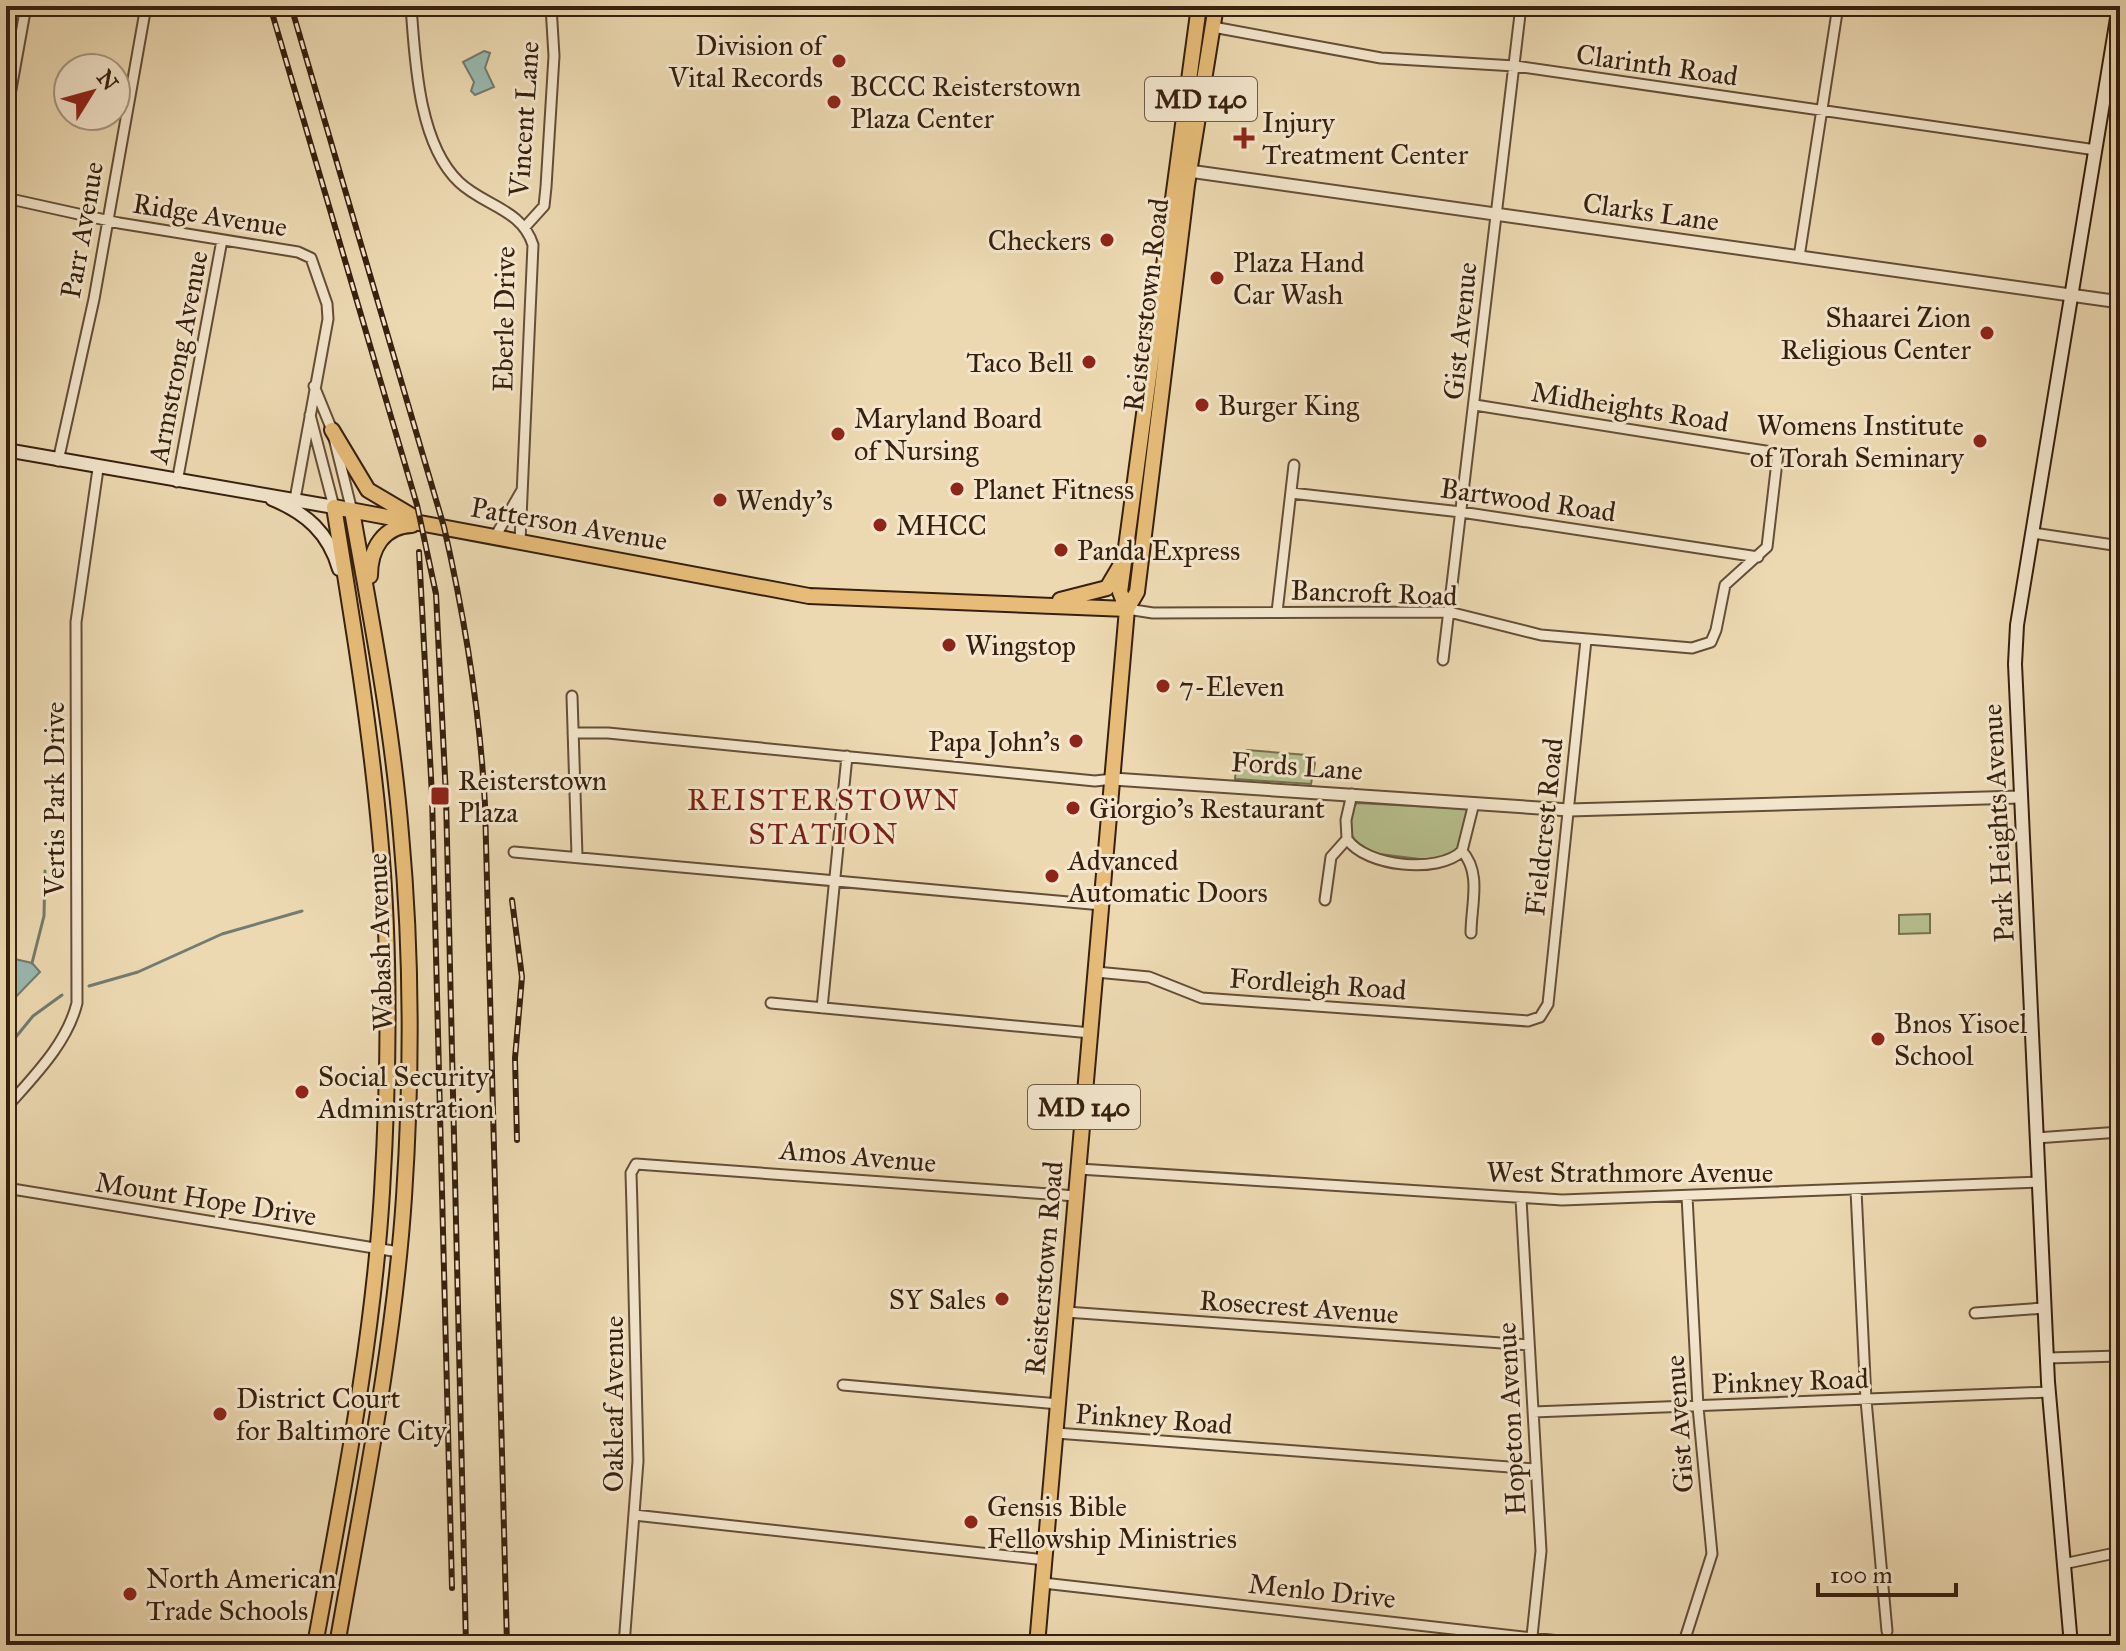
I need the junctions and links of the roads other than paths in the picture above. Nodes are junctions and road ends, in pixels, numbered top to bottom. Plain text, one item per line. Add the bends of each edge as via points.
1 (26, 6) edge
2 (146, 6) edge
3 (411, 6) edge
4 (551, 6) edge
5 (1199, 6) edge
6 (1207, 6) edge
7 (1216, 6) edge
8 (1521, 6) edge
9 (1838, 6) edge
10 (2090, 6) edge
11 (2119, 9) edge
12 (1213, 27) junction
13 (1515, 66) junction
14 (1820, 110) junction
15 (6, 117) edge
16 (2096, 150) junction
17 (1182, 170) junction
18 (6, 198) edge
19 (1495, 214) junction
20 (106, 219) junction
21 (525, 227) junction
22 (222, 240) junction
23 (1799, 257) junction
24 (2072, 296) junction
25 (2120, 302) edge
26 (1156, 313) junction
27 (1164, 366) junction
28 (314, 386) junction
29 (1475, 405) junction
30 (310, 411) junction
31 (332, 430) junction
32 (6, 450) edge
33 (58, 461) junction
34 (1294, 465) dead end
35 (98, 469) junction
36 (177, 482) junction
37 (524, 487) junction
38 (250, 491) junction
39 (1135, 491) junction
40 (1291, 493) junction
41 (295, 499) junction
42 (334, 507) junction
43 (352, 511) junction
44 (1461, 512) junction
45 (434, 526) junction
46 (2033, 533) junction
47 (495, 537) junction
48 (520, 541) junction
49 (2120, 546) edge
50 (1758, 557) junction
51 (1044, 604) junction
52 (1127, 609) junction
53 (370, 612) junction
54 (1277, 612) junction
55 (1449, 612) junction
56 (352, 618) junction
57 (1586, 640) junction
58 (1443, 660) dead end
59 (572, 696) dead end
60 (573, 733) junction
61 (847, 756) junction
62 (1113, 779) junction
63 (1352, 794) junction
64 (2020, 797) junction
65 (1474, 803) junction
66 (1569, 810) junction
67 (1347, 839) junction
68 (1462, 851) junction
69 (514, 852) dead end
70 (577, 856) junction
71 (834, 879) junction
72 (1325, 900) dead end
73 (1102, 905) junction
74 (1471, 933) dead end
75 (1096, 972) junction
76 (771, 1003) dead end
77 (822, 1008) junction
78 (1540, 1017) joint
79 (1091, 1033) junction
80 (6, 1108) edge
81 (2120, 1132) edge
82 (2036, 1138) junction
83 (636, 1164) joint
84 (1079, 1169) junction
85 (2038, 1182) junction
86 (6, 1188) edge
87 (1856, 1190) junction
88 (1076, 1196) junction
89 (1687, 1196) junction
90 (1521, 1199) junction
91 (377, 1249) junction
92 (399, 1252) junction
93 (2044, 1308) junction
94 (1066, 1312) junction
95 (1975, 1313) dead end
96 (1529, 1345) junction
97 (2120, 1356) edge
98 (2047, 1358) junction
99 (843, 1385) dead end
100 (2049, 1392) junction
101 (1866, 1400) junction
102 (1059, 1404) junction
103 (1698, 1407) junction
104 (1533, 1412) junction
105 (1056, 1433) junction
106 (1535, 1469) junction
107 (634, 1515) junction
108 (2120, 1552) edge
109 (1045, 1560) junction
110 (2063, 1564) junction
111 (1043, 1583) junction
112 (1887, 1631) dead end
113 (1532, 1636) junction
114 (315, 1645) edge
115 (337, 1645) edge
116 (624, 1645) edge
117 (1037, 1645) edge
118 (1595, 1645) edge
119 (1683, 1645) edge
120 (2071, 1645) edge

1 - 15 street
2 - 20 street, Parr Avenue
3 - 21 street, Eberle Drive via 416,76 437,150 462,185
4 - 21 street, Vincent Lane via 554,56 544,206
5 - 17 main road, Reisterstown Road / MD 140
6 - 12 main road via 1205,22
7 - 12 main road, Reisterstown Road / MD 140
8 - 13 street, Gist Avenue
9 - 14 street
10 - 11 street
11 - 16 main road, Park Heights Avenue
12 - 13 street, Clarinth Road via 1381,58
12 - 17 main road, Reisterstown Road / MD 140
13 - 14 street, Clarinth Road
13 - 19 street, Gist Avenue
14 - 16 street, Clarinth Road
14 - 23 street
16 - 24 main road, Park Heights Avenue
17 - 19 street, Clarks Lane
17 - 26 main road, Reisterstown Road / MD 140
17 - 27 main road, Reisterstown Road / MD 140
18 - 20 street, Ridge Avenue
19 - 23 street, Clarks Lane
19 - 29 street, Gist Avenue
20 - 22 street, Ridge Avenue
20 - 33 street, Parr Avenue
21 - 37 street, Eberle Drive via 534,254
22 - 28 street, Ridge Avenue via 311,258 328,311
22 - 36 street, Armstrong Avenue
23 - 24 street, Clarks Lane
24 - 25 street, Clarks Lane
24 - 46 main road, Park Heights Avenue
26 - 27 main road via 1158,360
26 - 39 main road, Reisterstown Road / MD 140
27 - 52 main road, Reisterstown Road / MD 140 via 1137,592
28 - 30 street
28 - 31 street, Wabash Avenue
29 - 44 street, Gist Avenue
29 - 50 street, Midheights Road via 1778,453 1769,541
30 - 41 street
30 - 42 street, Wabash Avenue
31 - 43 street, Wabash Avenue
31 - 45 main road via 368,490
32 - 33 main road, Patterson Avenue
33 - 35 main road, Patterson Avenue
34 - 40 street
35 - 36 main road, Patterson Avenue
35 - 80 street, Vertis Park Drive via 76,622 77,1003 61,1042
36 - 38 main road, Patterson Avenue
37 - 47 street
37 - 48 street, Eberle Drive
38 - 41 main road, Patterson Avenue
38 - 56 main road via 295,510 329,542
39 - 51 main road via 1119,571 1111,585
39 - 52 main road, Reisterstown Road / MD 140 via 1120,592
40 - 44 street, Bartwood Road
40 - 54 street
41 - 42 main road, Patterson Avenue
42 - 43 main road, Patterson Avenue
42 - 56 main road, Wabash Avenue
43 - 45 main road, Patterson Avenue
43 - 53 main road, Wabash Avenue
44 - 50 street, Bartwood Road
44 - 55 street, Gist Avenue
45 - 47 main road, Patterson Avenue
45 - 53 main road via 398,527 378,542 370,562
46 - 49 street
46 - 64 main road, Park Heights Avenue via 2016,639
47 - 48 main road, Patterson Avenue
48 - 51 main road, Patterson Avenue via 809,596
50 - 57 street, Bancroft Road via 1725,585 1711,642 1692,648
51 - 52 main road, Patterson Avenue
52 - 54 street, Bancroft Road
52 - 62 main road, Reisterstown Road / MD 140
53 - 92 main road, Wabash Avenue via 397,789 408,945 408,1103
54 - 55 street, Bancroft Road
55 - 57 street, Bancroft Road via 1541,635
55 - 58 street, Gist Avenue
56 - 91 main road, Wabash Avenue via 380,837 386,950 386,1106
57 - 66 street, Fieldcrest Road
59 - 60 street
60 - 61 street, Fords Lane
60 - 70 street
61 - 62 street, Fords Lane
61 - 71 street
62 - 63 street, Fords Lane
62 - 73 main road, Reisterstown Road / MD 140
63 - 65 street, Fords Lane
63 - 67 street
64 - 66 street, Fords Lane
64 - 82 main road, Park Heights Avenue
65 - 66 street, Fords Lane
65 - 68 street
66 - 78 street, Fieldcrest Road via 1548,1004
67 - 68 street via 1359,853 1374,859 1438,865
67 - 72 street via 1331,857
68 - 74 street via 1475,874
69 - 70 street
70 - 71 street
71 - 73 street
71 - 77 street
73 - 75 main road, Reisterstown Road / MD 140
75 - 78 street, Fordleigh Road via 1149,977 1202,998 1528,1021
75 - 79 main road, Reisterstown Road / MD 140
76 - 77 street
77 - 79 street
79 - 84 main road, Reisterstown Road / MD 140
81 - 82 street
82 - 85 main road, Park Heights Avenue
83 - 88 street, Amos Avenue
83 - 107 street, Oakleaf Avenue via 631,1173 639,1442
84 - 88 main road, Reisterstown Road / MD 140
84 - 90 street, West Strathmore Avenue
85 - 87 street, West Strathmore Avenue
85 - 93 main road, Park Heights Avenue
86 - 91 street, Mount Hope Drive
87 - 89 street, West Strathmore Avenue
87 - 101 street
88 - 94 main road, Reisterstown Road / MD 140
89 - 90 street, West Strathmore Avenue
89 - 103 street, Gist Avenue
90 - 96 street, Hopeton Avenue
91 - 92 street, Mount Hope Drive
91 - 114 main road, Wabash Avenue via 368,1337
92 - 115 main road, Wabash Avenue via 387,1354
93 - 95 street
93 - 98 main road, Park Heights Avenue
94 - 96 street, Rosecrest Avenue
94 - 102 main road, Reisterstown Road / MD 140
96 - 104 street, Hopeton Avenue
97 - 98 street
98 - 100 main road, Park Heights Avenue
99 - 102 street, Pinkney Road
100 - 101 street, Pinkney Road
100 - 110 main road, Park Heights Avenue
101 - 103 street, Pinkney Road
101 - 112 street
102 - 105 main road, Reisterstown Road / MD 140
103 - 104 street, Pinkney Road
103 - 119 street, Gist Avenue via 1712,1554
104 - 106 street, Hopeton Avenue
105 - 106 street, Pinkney Road
105 - 109 main road, Reisterstown Road / MD 140
106 - 113 street, Hopeton Avenue via 1541,1551
107 - 109 street
107 - 116 street, Oakleaf Avenue
108 - 110 street
109 - 111 main road, Reisterstown Road / MD 140
110 - 120 main road, Park Heights Avenue
111 - 113 street, Menlo Drive
111 - 117 main road, Reisterstown Road / MD 140
113 - 118 street, Menlo Drive

